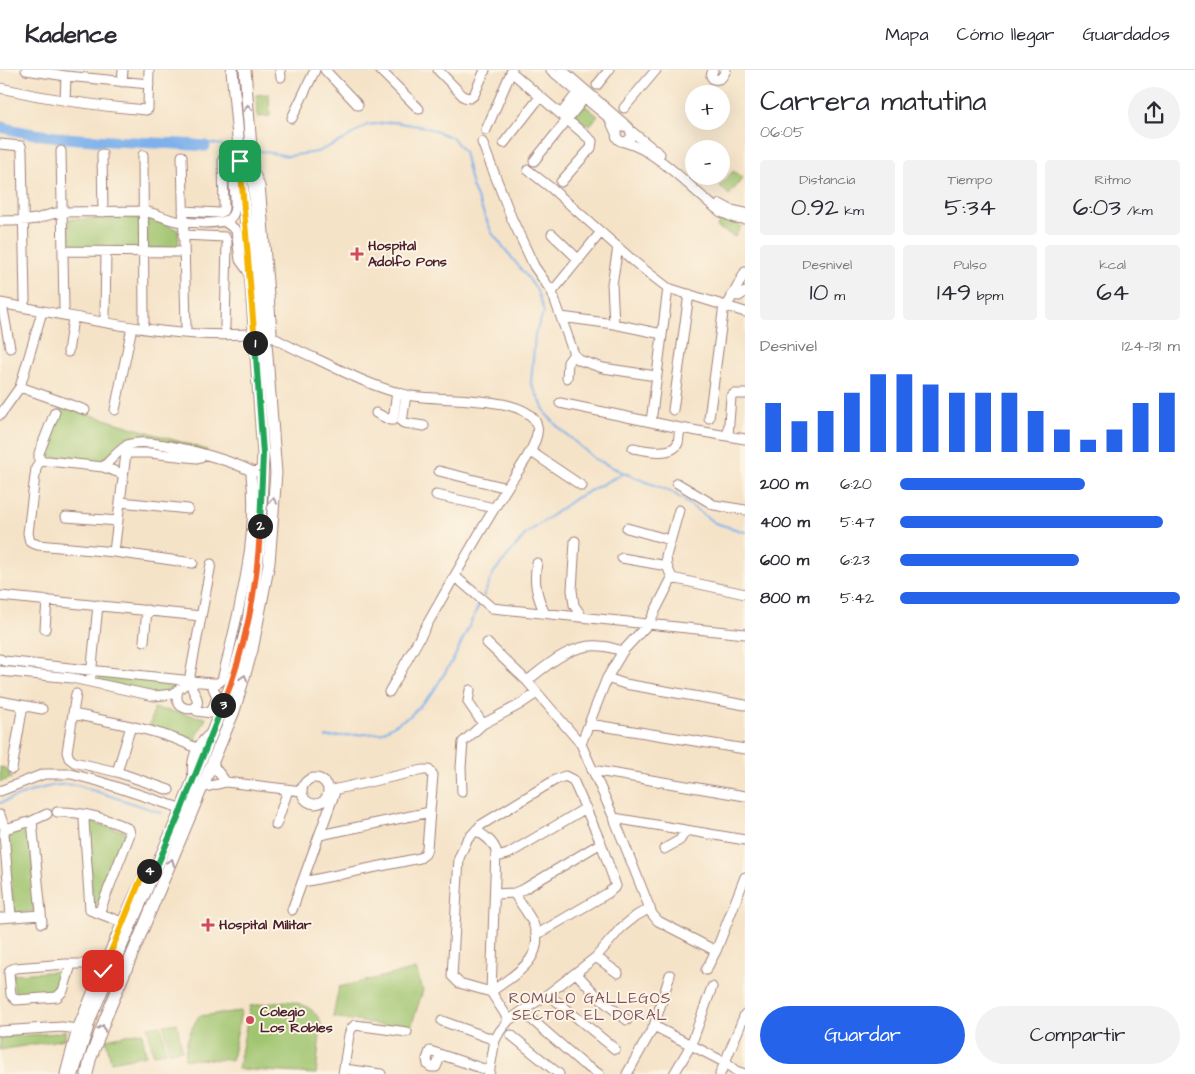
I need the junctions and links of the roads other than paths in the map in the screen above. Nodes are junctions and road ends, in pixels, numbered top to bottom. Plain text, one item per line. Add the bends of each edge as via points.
1 (26, 70) edge
2 (123, 70) edge
3 (149, 70) edge
4 (232, 70) edge
5 (245, 70) edge
6 (315, 70) edge
7 (325, 70) edge
8 (380, 70) edge
9 (438, 70) edge
10 (485, 70) edge
11 (609, 70) edge
12 (656, 70) edge
13 (713, 70) edge
14 (726, 70) edge
15 (54, 72) edge
16 (512, 72) edge
17 (559, 72) edge
18 (81, 74) edge
19 (107, 75) edge
20 (66, 76) junction
21 (122, 82) junction
22 (149, 84) junction
23 (597, 85) dead end
24 (0, 88) edge
25 (583, 93) junction
26 (540, 97) junction
27 (65, 101) junction
28 (358, 105) dead end
29 (624, 108) dead end
30 (419, 109) dead end
31 (565, 117) junction
32 (292, 118) dead end
33 (629, 129) junction
34 (486, 130) dead end
35 (616, 133) junction
36 (482, 142) dead end
37 (624, 142) junction
38 (0, 144) edge
39 (504, 144) dead end
40 (61, 152) dead end
41 (239, 152) junction
42 (102, 154) dead end
43 (143, 155) dead end
44 (182, 156) dead end
45 (223, 160) dead end
46 (534, 161) dead end
47 (528, 170) dead end
48 (561, 182) dead end
49 (183, 211) junction
50 (63, 212) junction
51 (103, 212) junction
52 (143, 212) junction
53 (730, 213) junction
54 (745, 213) edge
55 (745, 219) edge
56 (0, 221) edge
57 (24, 221) junction
58 (224, 221) junction
59 (183, 222) junction
60 (601, 232) junction
61 (552, 234) dead end
62 (183, 235) junction
63 (618, 247) junction
64 (64, 251) junction
65 (106, 252) junction
66 (144, 252) junction
67 (183, 252) junction
68 (579, 260) junction
69 (745, 272) edge
70 (250, 274) junction
71 (668, 288) junction
72 (552, 292) junction
73 (745, 292) edge
74 (689, 294) junction
75 (732, 295) junction
76 (25, 300) dead end
77 (1, 304) edge
78 (726, 305) junction
79 (64, 308) dead end
80 (42, 312) junction
81 (745, 312) edge
82 (105, 317) dead end
83 (561, 317) junction
84 (73, 318) junction
85 (144, 322) dead end
86 (614, 324) junction
87 (132, 327) junction
88 (186, 327) dead end
89 (225, 328) dead end
90 (260, 334) junction
91 (662, 334) junction
92 (10, 348) dead end
93 (68, 352) dead end
94 (574, 354) junction
95 (656, 376) junction
96 (567, 378) dead end
97 (20, 387) junction
98 (402, 393) junction
99 (745, 394) edge
100 (560, 403) dead end
101 (85, 410) dead end
102 (115, 410) dead end
103 (673, 410) dead end
104 (55, 412) dead end
105 (376, 413) dead end
106 (0, 415) edge
107 (710, 418) dead end
108 (393, 420) junction
109 (402, 422) junction
110 (650, 422) junction
111 (424, 426) dead end
112 (680, 428) junction
113 (728, 436) junction
114 (745, 439) edge
115 (152, 443) junction
116 (633, 448) dead end
117 (127, 449) junction
118 (530, 451) junction
119 (150, 454) junction
120 (206, 456) junction
121 (40, 462) junction
122 (104, 467) junction
123 (258, 471) junction
124 (439, 471) dead end
125 (123, 474) junction
126 (677, 484) dead end
127 (582, 486) dead end
128 (507, 488) junction
129 (436, 495) dead end
130 (121, 502) junction
131 (494, 508) junction
132 (188, 509) dead end
133 (679, 510) dead end
134 (745, 510) edge
135 (66, 517) dead end
136 (118, 521) junction
137 (628, 528) dead end
138 (670, 540) junction
139 (575, 541) dead end
140 (260, 549) junction
141 (114, 552) junction
142 (622, 558) dead end
143 (193, 563) dead end
144 (537, 563) dead end
145 (211, 564) dead end
146 (667, 566) junction
147 (456, 576) junction
148 (672, 578) junction
149 (745, 594) edge
150 (0, 596) edge
151 (47, 600) junction
152 (98, 605) junction
153 (147, 610) junction
154 (544, 612) junction
155 (201, 616) junction
156 (582, 617) junction
157 (649, 623) junction
158 (45, 629) dead end
159 (745, 634) edge
160 (144, 641) dead end
161 (487, 643) dead end
162 (623, 651) junction
163 (0, 659) edge
164 (0, 670) edge
165 (91, 670) junction
166 (607, 678) junction
167 (91, 681) junction
168 (191, 681) junction
169 (527, 682) junction
170 (211, 683) junction
171 (470, 690) dead end
172 (178, 691) junction
173 (389, 692) dead end
174 (537, 693) junction
175 (76, 694) dead end
176 (221, 699) junction
177 (0, 701) edge
178 (745, 704) edge
179 (21, 706) junction
180 (194, 707) junction
181 (42, 709) dead end
182 (74, 714) junction
183 (483, 724) junction
184 (589, 724) junction
185 (131, 726) junction
186 (212, 733) junction
187 (581, 744) junction
188 (196, 748) junction
189 (745, 749) edge
190 (213, 761) junction
191 (12, 769) dead end
192 (592, 770) junction
193 (117, 772) junction
194 (226, 782) junction
195 (198, 784) junction
196 (169, 790) dead end
197 (288, 790) junction
198 (332, 790) junction
199 (0, 791) edge
200 (302, 792) junction
201 (462, 792) dead end
202 (745, 796) edge
203 (586, 808) junction
204 (187, 810) junction
205 (57, 812) dead end
206 (430, 812) junction
207 (47, 814) dead end
208 (0, 815) edge
209 (86, 816) junction
210 (614, 818) junction
211 (32, 821) junction
212 (276, 825) dead end
213 (5, 829) junction
214 (476, 830) junction
215 (686, 830) junction
216 (320, 835) junction
217 (745, 840) edge
218 (601, 843) junction
219 (664, 849) dead end
220 (497, 857) junction
221 (157, 866) junction
222 (745, 877) edge
223 (303, 882) junction
224 (742, 891) edge
225 (514, 893) junction
226 (495, 894) junction
227 (650, 908) junction
228 (292, 910) dead end
229 (99, 913) junction
230 (11, 916) junction
231 (0, 918) edge
232 (122, 922) junction
233 (536, 935) junction
234 (716, 951) junction
235 (596, 957) junction
236 (69, 964) junction
237 (706, 970) dead end
238 (103, 971) junction
239 (576, 973) junction
240 (618, 973) dead end
241 (670, 975) dead end
242 (712, 987) dead end
243 (491, 992) junction
244 (548, 994) junction
245 (522, 1011) junction
246 (745, 1014) edge
247 (509, 1020) junction
248 (627, 1020) dead end
249 (442, 1021) dead end
250 (654, 1026) junction
251 (77, 1029) junction
252 (0, 1031) edge
253 (407, 1032) dead end
254 (511, 1035) dead end
255 (496, 1040) junction
256 (691, 1045) junction
257 (615, 1049) dead end
258 (441, 1055) dead end
259 (726, 1063) junction
260 (344, 1071) edge
261 (490, 1073) edge
262 (739, 1073) edge
263 (65, 1074) edge
264 (87, 1074) edge
265 (381, 1074) edge
266 (558, 1074) edge
267 (599, 1074) edge
268 (627, 1074) edge
269 (674, 1074) edge
270 (720, 1074) edge

1 - 15 street
2 - 21 street
3 - 22 street
4 - 41 main road
90 -> 5 main road
6 - 32 street
7 - 28 street
8 - 30 street
9 - 10 street via 464,97 470,98
11 - 23 street
12 - 29 street
13 - 14 street via 713,79 717,80
15 - 20 street
16 - 26 street
16 - 34 street
17 - 25 street
18 - 19 street
18 - 20 street
19 - 21 street
20 - 27 street
21 - 22 street
22 - 27 street via 146,110
24 - 27 street
25 - 31 street
25 - 33 street
25 - 35 street via 609,118
26 - 31 street
26 - 39 street
31 - 46 street
31 - 48 street via 592,141 591,148
33 - 35 street via 619,127
33 - 37 street via 630,138
33 - 53 street
35 - 37 street via 618,140
36 - 72 street via 512,219 534,266
37 - 53 street via 652,155 715,208
38 - 57 street via 21,146
40 - 50 street
41 - 58 street via 233,178 235,208 229,219
41 - 70 main road
42 - 51 street
43 - 52 street
44 - 49 street
45 - 49 street via 223,212
47 - 60 street
49 - 59 street
50 - 51 street
50 - 57 street
50 - 64 street
51 - 52 street
52 - 59 street
52 - 66 street
53 - 54 street
53 - 55 street
56 - 57 street
57 - 76 street
58 - 59 street
58 - 70 street via 236,230 240,260
59 - 62 street
60 - 63 street
60 - 68 street
61 - 68 street
62 - 67 street
62 - 89 street via 225,237
63 - 71 street
63 - 86 street via 612,284
64 - 65 street
64 - 79 street
65 - 66 street
65 - 82 street
66 - 67 street
66 - 85 street
67 - 88 street
68 - 72 street
69 - 75 street
70 - 90 main road
71 - 74 street
71 - 91 street
72 - 83 street
73 - 75 street via 739,296
74 - 78 street
74 - 103 street
75 - 78 street
77 - 80 street
77 - 92 street
78 - 81 street
78 - 107 street
80 - 84 street
80 - 97 street
83 - 86 street
83 - 94 street
84 - 87 street
84 - 93 street
86 - 91 street
87 - 90 street via 189,334
87 - 102 street
90 - 98 street via 362,380
90 - 123 main road via 263,454
140 -> 90 main road via 276,473
91 - 95 street
94 - 95 street via 579,360 603,368
94 - 96 street via 568,362
95 - 110 street
97 - 101 street
97 - 106 street
98 - 108 street
98 - 109 street
98 - 118 street via 484,401 523,411 534,418 537,426 538,432
99 - 113 street via 732,397
100 - 110 street
104 - 121 street via 39,453
105 - 108 street
108 - 109 street
109 - 111 street
110 - 112 street
112 - 113 street
112 - 116 street via 673,449
113 - 114 street
115 - 117 street via 140,442
115 - 119 street
115 - 120 street
117 - 119 street
117 - 122 street
117 - 125 street
118 - 127 street
118 - 128 street
119 - 120 street via 191,458
120 - 123 street
121 - 122 street
121 - 141 street via 36,468 28,533 30,542
122 - 125 street
123 - 140 main road
124 - 128 street
125 - 130 street
126 - 134 street via 714,505
128 - 131 street
129 - 131 street
130 - 132 street
130 - 136 street
131 - 147 street
133 - 138 street
135 - 136 street
136 - 141 street
137 - 138 street
138 - 146 street
139 - 156 street via 572,590 574,605
140 - 170 street via 234,628 222,680
140 - 176 main road via 247,627 230,687
190 -> 140 main road via 234,710 252,650 269,563
141 - 143 street
142 - 146 street
144 - 154 street via 535,590
145 - 155 street
146 - 148 street
147 - 154 street via 492,608
147 - 173 street
148 - 149 street
148 - 157 street
150 - 151 street
151 - 152 street
151 - 158 street
152 - 153 street
152 - 165 street
153 - 155 street
153 - 160 street
154 - 156 street
155 - 168 street
156 - 157 street
157 - 159 street
157 - 162 street
161 - 169 street
162 - 166 street
162 - 169 street via 599,645 570,651
163 - 165 street
164 - 167 street
165 - 167 street
165 - 168 street
166 - 178 street via 625,684
166 - 184 street
167 - 172 street via 154,696
168 - 170 street
168 - 172 street
168 - 180 street via 197,698
169 - 174 street
170 - 176 street
171 - 183 street via 468,702
172 - 180 street via 179,705 190,709
174 - 183 street
174 - 187 street
175 - 182 street
176 - 180 street via 211,713 198,712
176 - 186 main road
177 - 179 street
179 - 181 street
179 - 191 street
182 - 185 street
182 - 193 street via 66,752 69,758
183 - 201 street via 463,742
184 - 187 street
184 - 189 street
185 - 188 street
185 - 193 street
186 - 188 street
186 - 195 main road
187 - 192 street
188 - 195 street via 192,764
190 - 194 street
190 - 195 main road
192 - 202 street
192 - 210 street
193 - 196 street
194 - 195 street
194 - 197 street
195 - 204 main road
197 - 200 street
197 - 212 street
198 - 200 street via 315,778 306,782
198 - 200 street via 325,800 315,804 306,801
198 - 206 street via 430,770 433,775
198 - 216 street
199 - 204 street via 44,774 71,774
203 - 214 street via 574,780 565,776
203 - 218 street
203 - 220 street via 508,854
204 - 221 main road
264 -> 204 main road
205 - 209 street
206 - 216 street
206 - 223 street via 427,848 420,858
207 - 211 street
208 - 213 street
209 - 229 street via 89,906 90,910
209 - 229 street via 125,827 130,834
210 - 215 street
210 - 227 street
211 - 213 street
211 - 230 street via 42,919
213 - 230 street
214 - 220 street via 494,844
214 - 243 street via 467,840 459,858 451,972 459,983
215 - 217 street
215 - 219 street via 680,840
216 - 223 street
218 - 225 street
218 - 233 street via 616,886
220 - 226 street
221 - 232 street via 144,874
221 - 263 main road
222 - 224 street
223 - 228 street
224 - 234 street
225 - 226 street
225 - 233 street
226 - 243 street
227 - 234 street via 658,921
227 - 235 street via 621,928
229 - 232 street
230 - 231 street
232 - 238 street
233 - 243 street via 534,956
234 - 237 street
235 - 239 street
235 - 240 street
236 - 236 street via 10,970 11,995 16,1000 57,997 63,992
236 - 238 street via 86,964
238 - 251 street
239 - 244 street
239 - 248 street via 598,997
241 - 250 street
242 - 256 street
243 - 247 street
244 - 245 street
244 - 257 street
245 - 247 street
245 - 267 street
246 - 259 street
247 - 255 street
249 - 255 street
250 - 256 street
250 - 268 street
251 - 252 street
251 - 263 street
253 - 260 street via 356,1025 349,1035
254 - 266 street
255 - 261 street
256 - 259 street
256 - 269 street
258 - 261 street
259 - 262 street
259 - 270 street
260 - 265 street

